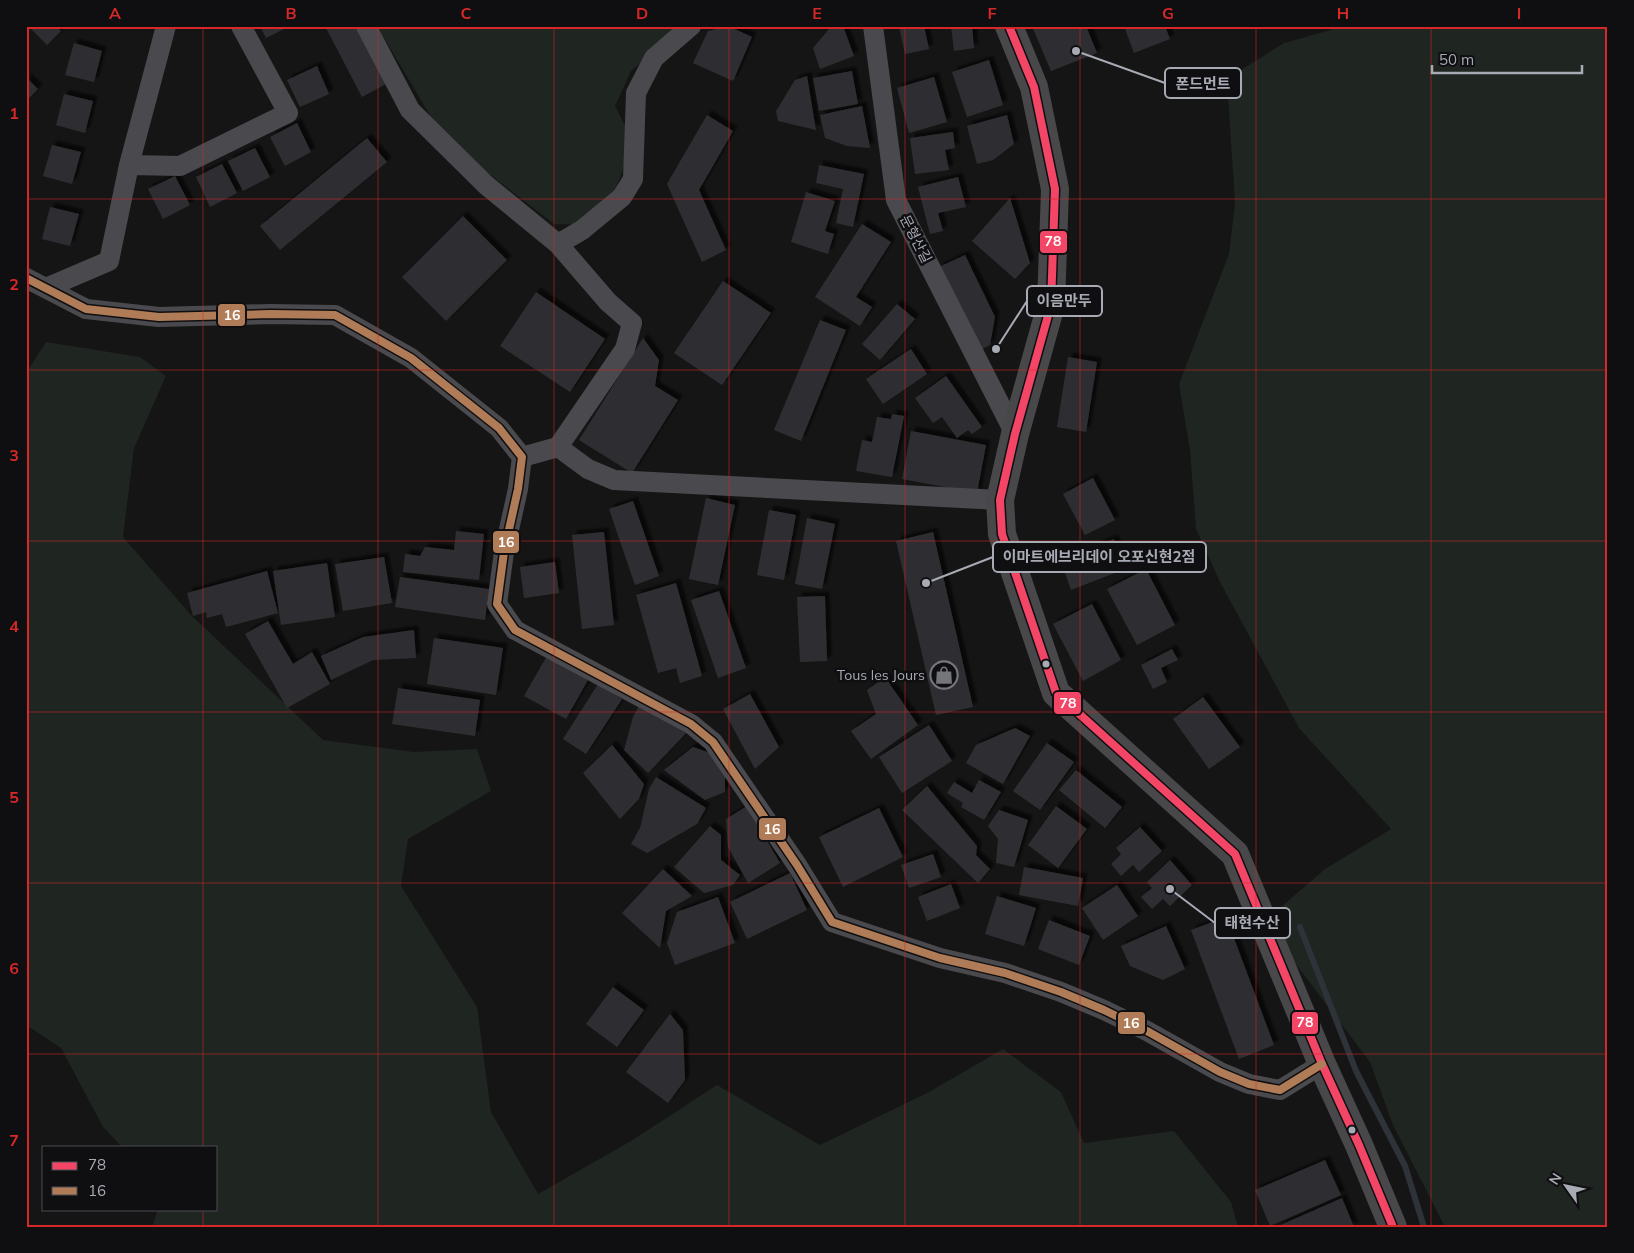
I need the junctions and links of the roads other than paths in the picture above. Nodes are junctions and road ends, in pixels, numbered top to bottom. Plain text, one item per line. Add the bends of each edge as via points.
1 (166, 26) edge
2 (241, 26) edge
3 (366, 26) edge
4 (691, 26) edge
5 (873, 26) edge
6 (1010, 26) edge
7 (129, 165) junction
8 (558, 244) junction
9 (26, 278) edge
10 (46, 288) junction
11 (1015, 434) junction
12 (558, 447) junction
13 (522, 457) junction
14 (1000, 500) junction
15 (1322, 1064) junction
16 (1393, 1227) edge

1 - 7 street
2 - 7 street via 288,112 180,166
3 - 8 street via 410,110 486,185
4 - 8 street via 654,58 636,93 633,179 622,197 582,230
5 - 11 street, 문형산길 via 896,200
6 - 11 street via 1034,87 1055,188 1051,305
7 - 10 street via 109,261
8 - 12 street via 608,302 632,323 625,349
9 - 10 street
10 - 13 street via 86,309 159,317 335,315 412,358 499,428
11 - 14 street
12 - 13 street
12 - 14 street via 588,469 614,480
13 - 15 street via 497,604 515,630 691,724 713,742 832,922 940,958 1005,973 1060,992 1104,1010 1249,1084 1280,1090
14 - 15 street via 1002,534 1056,693 1235,854
15 - 16 street

